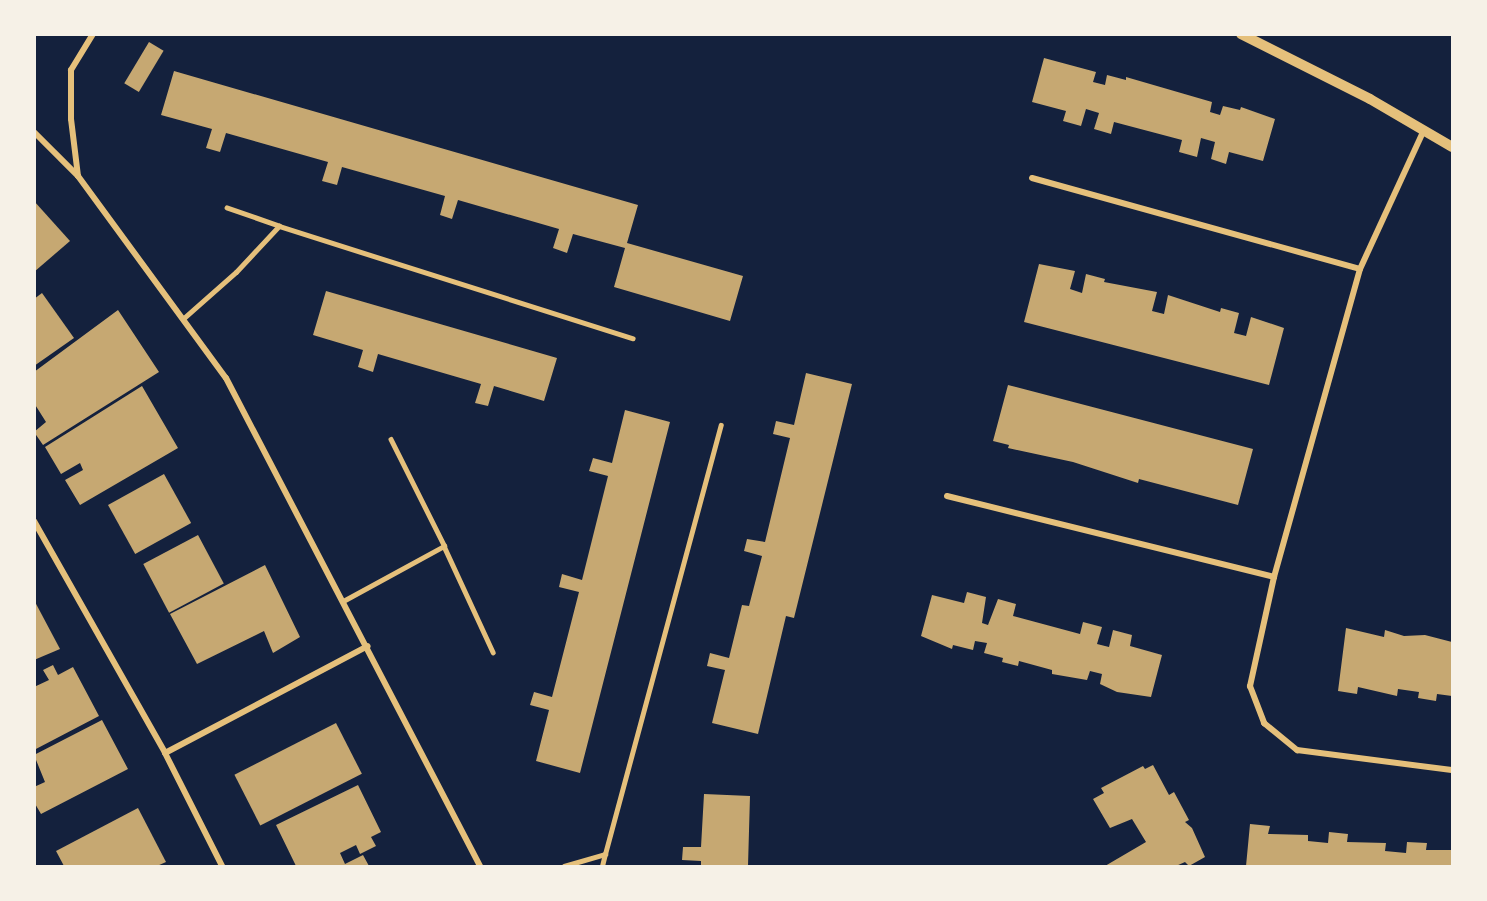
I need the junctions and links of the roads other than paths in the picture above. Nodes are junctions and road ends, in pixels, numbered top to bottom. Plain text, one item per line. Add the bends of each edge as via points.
1 (93, 34) edge
2 (1241, 34) edge
3 (34, 132) edge
4 (1423, 132) junction
5 (1452, 147) edge
6 (78, 176) junction
7 (1032, 177) dead end
8 (226, 208) dead end
9 (279, 226) junction
10 (1360, 269) junction
11 (184, 318) junction
12 (633, 338) dead end
13 (721, 425) dead end
14 (391, 440) dead end
15 (947, 496) dead end
16 (34, 521) edge
17 (444, 546) junction
18 (1274, 577) junction
19 (345, 600) junction
20 (368, 646) junction
21 (493, 652) dead end
22 (165, 753) junction
23 (1452, 770) edge
24 (605, 854) junction
25 (222, 867) edge
26 (480, 867) edge
27 (564, 867) edge
28 (602, 867) edge

1 - 6 street via 71,70 71,119
2 - 4 street via 1370,99
3 - 6 street
4 - 5 street
4 - 10 street
6 - 11 street
7 - 10 street
8 - 9 lane
9 - 11 lane via 236,272
9 - 12 lane
10 - 18 street
11 - 19 street via 226,378
13 - 24 lane
14 - 17 lane
15 - 18 street
16 - 22 street
17 - 19 lane
17 - 21 lane
18 - 23 street via 1250,686 1264,723 1297,750
19 - 20 street
20 - 22 street
20 - 26 street
22 - 25 street
24 - 27 lane
24 - 28 lane

